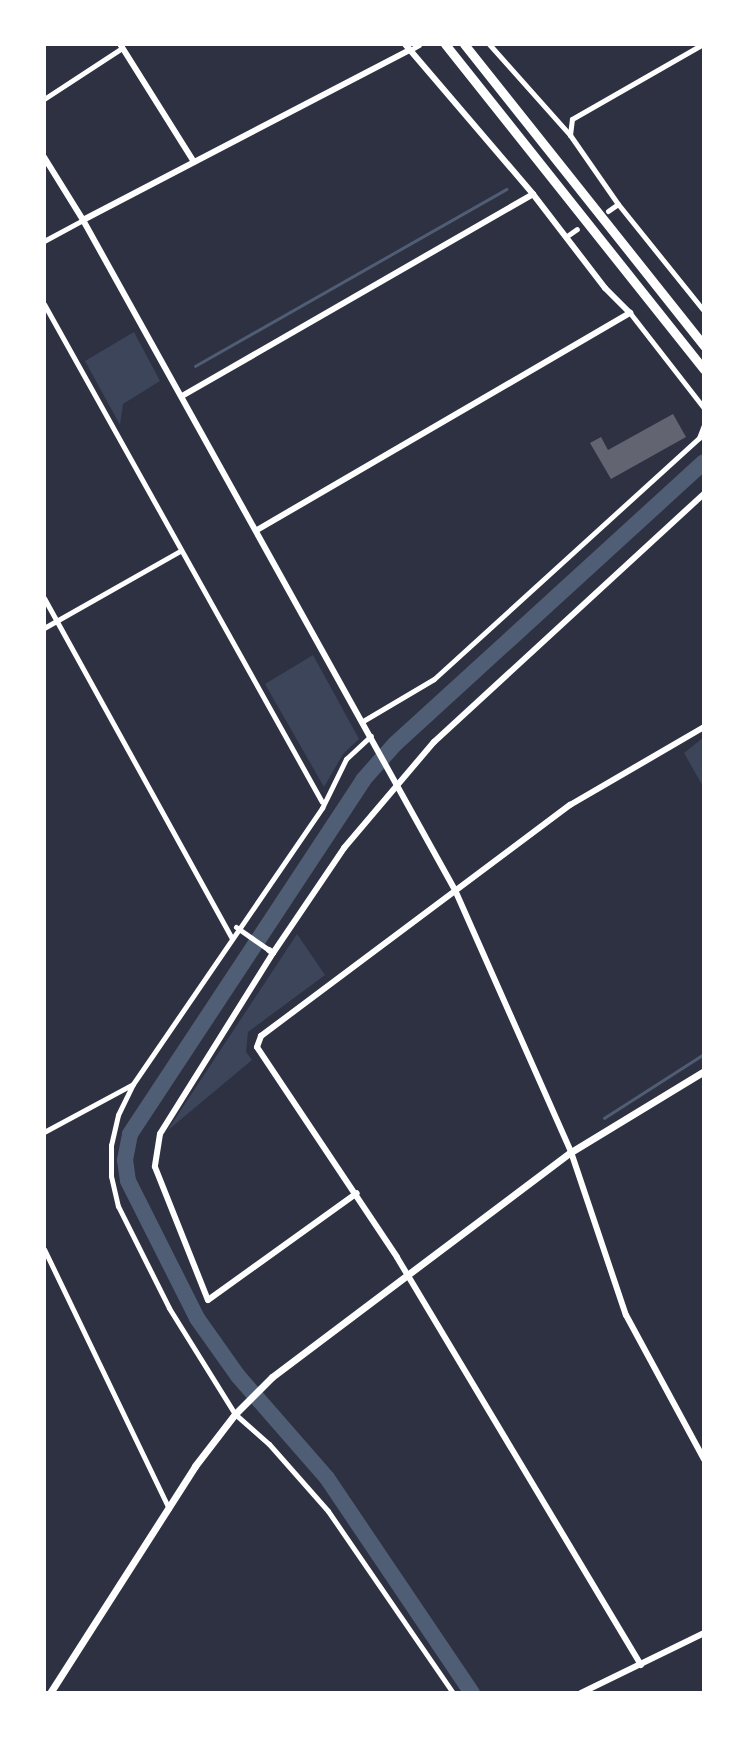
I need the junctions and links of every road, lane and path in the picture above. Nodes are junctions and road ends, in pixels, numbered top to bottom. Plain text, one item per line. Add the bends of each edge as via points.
1 (405, 44) edge
2 (445, 44) edge
3 (464, 44) edge
4 (489, 44) edge
5 (703, 44) edge
6 (419, 45) edge
7 (121, 46) edge
8 (410, 50) junction
9 (44, 99) edge
10 (570, 135) junction
11 (44, 157) edge
12 (194, 162) junction
13 (533, 194) junction
14 (618, 204) junction
15 (608, 211) dead end
16 (83, 220) junction
17 (577, 229) dead end
18 (567, 236) junction
19 (44, 242) edge
20 (44, 304) edge
21 (704, 311) edge
22 (630, 313) junction
23 (704, 346) edge
24 (704, 370) edge
25 (182, 396) junction
26 (704, 408) edge
27 (704, 425) edge
28 (704, 494) edge
29 (257, 530) junction
30 (180, 551) junction
31 (44, 598) edge
32 (57, 621) junction
33 (44, 628) edge
34 (363, 721) junction
35 (704, 727) edge
36 (371, 736) junction
37 (399, 787) junction
38 (322, 802) junction
39 (456, 890) junction
40 (239, 929) junction
41 (232, 938) junction
42 (271, 951) junction
43 (704, 1071) edge
44 (133, 1084) junction
45 (44, 1132) edge
46 (571, 1152) junction
47 (357, 1193) junction
48 (44, 1249) edge
49 (409, 1277) junction
50 (236, 1412) junction
51 (704, 1459) edge
52 (169, 1509) junction
53 (704, 1633) edge
54 (641, 1665) junction
55 (50, 1693) edge
56 (453, 1693) edge
57 (582, 1693) edge

1 - 8 street
2 - 24 highway
3 - 23 highway
4 - 10 street
5 - 10 street via 572,119
6 - 8 street
7 - 9 street
7 - 12 street
8 - 12 street
8 - 13 street
10 - 14 street
11 - 16 street
12 - 16 street
13 - 18 street
13 - 25 street
14 - 15 street
14 - 21 street
16 - 19 street
16 - 25 street
17 - 18 street
18 - 22 street via 605,288
20 - 30 street
22 - 26 street
22 - 29 street
25 - 29 street
27 - 34 street via 699,438 434,679
28 - 37 street via 434,742
29 - 34 street
30 - 32 street
30 - 38 street
31 - 32 street
32 - 33 street
32 - 41 street
34 - 36 street
35 - 39 street via 570,806
36 - 37 street
36 - 38 street via 346,758
37 - 39 street
37 - 42 street via 344,848
38 - 40 street
39 - 46 street
39 - 47 street via 261,1036 257,1047
40 - 41 street
40 - 42 street
41 - 44 street
42 - 47 street via 160,1134 155,1167 208,1300
43 - 46 main road
44 - 45 street
44 - 50 street via 111,1145 111,1176 118,1206 169,1308
46 - 49 main road
46 - 51 street via 626,1315
47 - 49 street
48 - 52 street
49 - 50 main road via 272,1377
49 - 54 street
50 - 52 main road
50 - 56 street via 328,1511
52 - 55 main road
53 - 54 street
54 - 57 street

